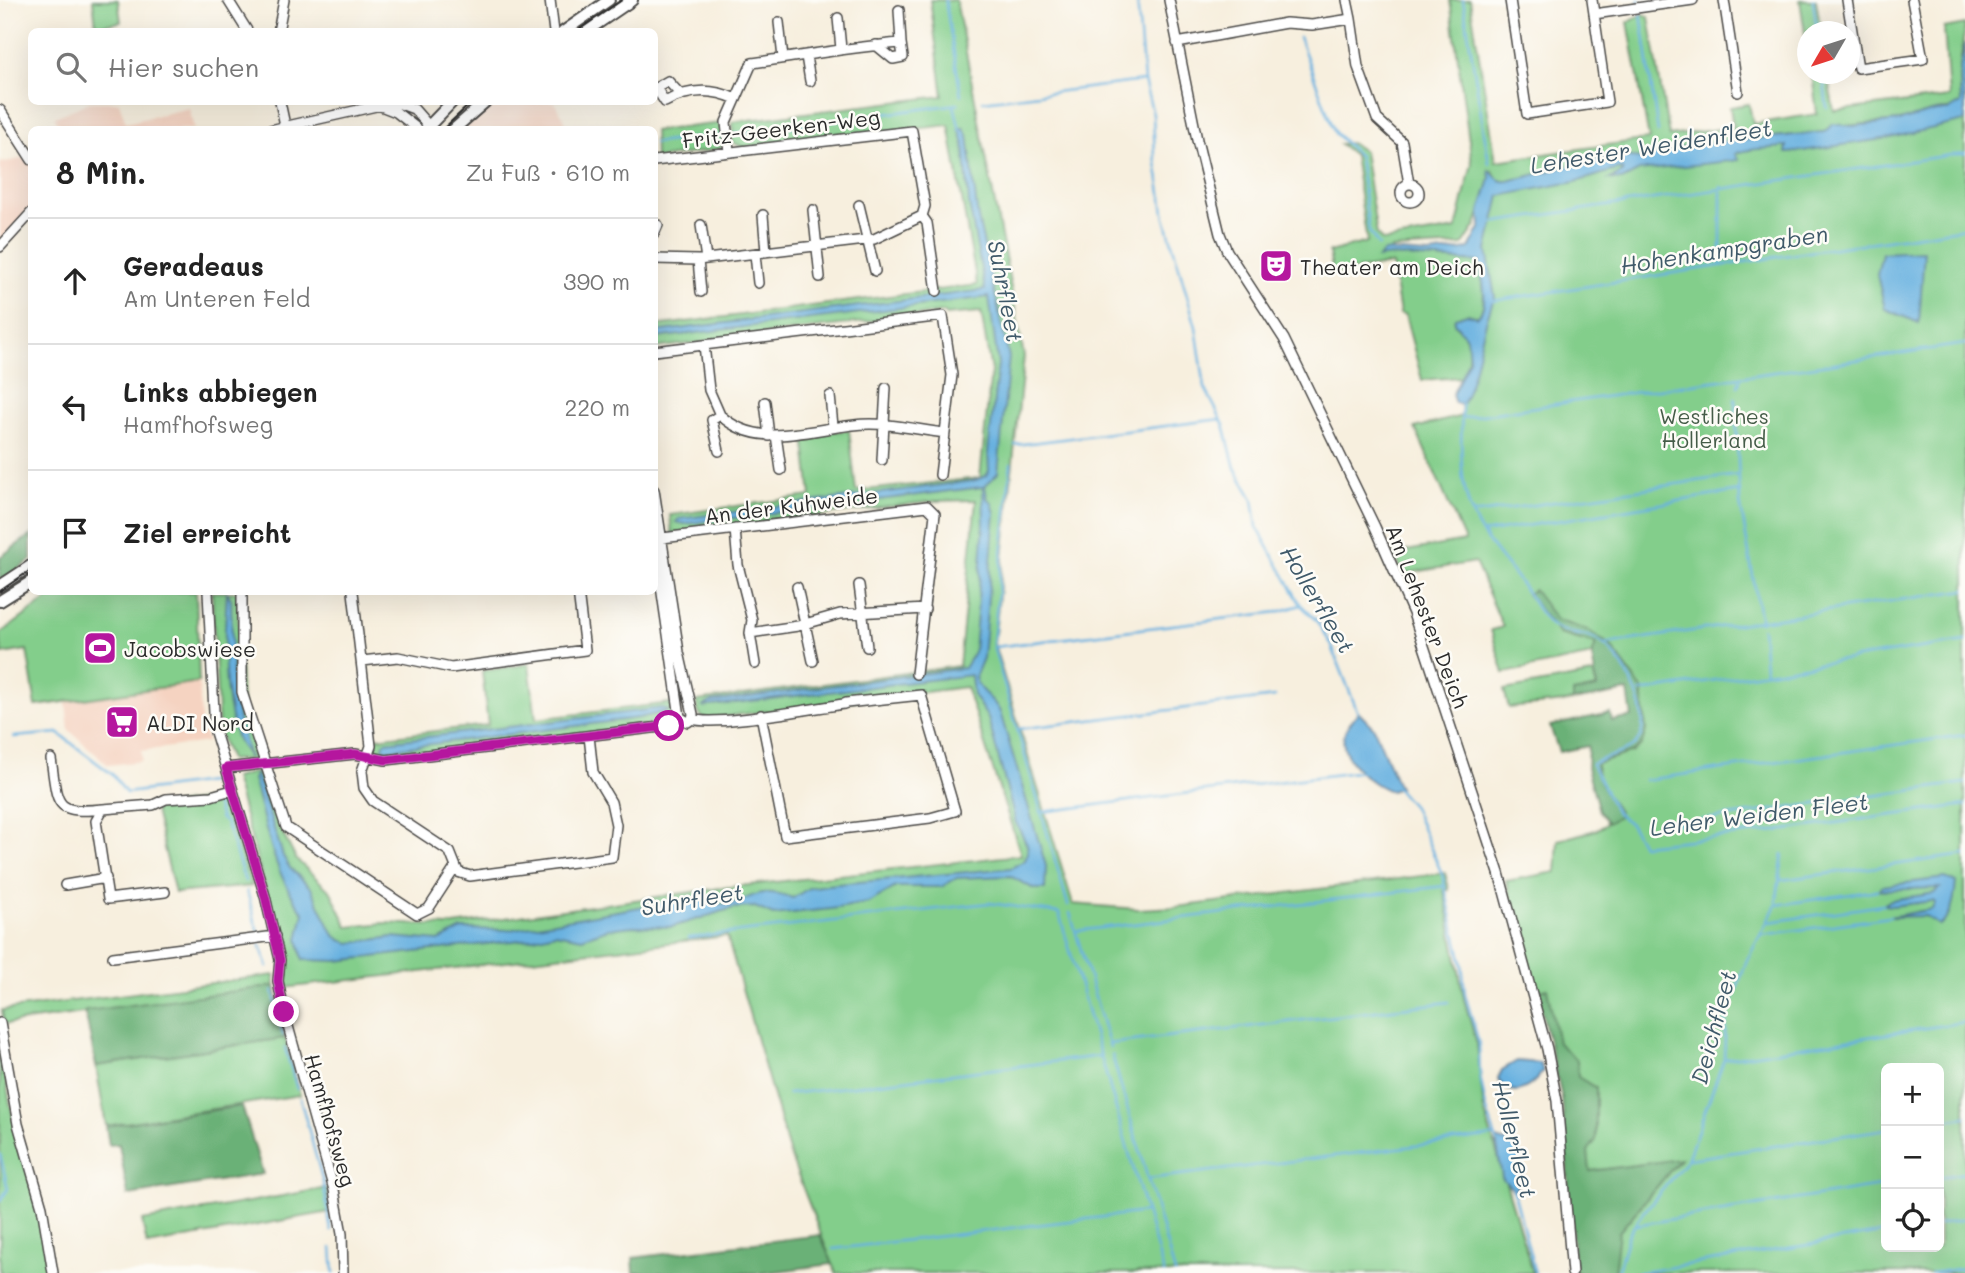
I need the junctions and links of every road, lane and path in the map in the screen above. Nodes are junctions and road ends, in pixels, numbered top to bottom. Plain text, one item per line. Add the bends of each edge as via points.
1 (228, 0) edge
2 (284, 0) edge
3 (550, 0) edge
4 (609, 0) edge
5 (632, 0) edge
6 (1169, 0) edge
7 (1347, 0) edge
8 (1510, 0) edge
9 (1592, 0) edge
10 (1693, 0) edge
11 (1724, 0) edge
12 (1847, 0) edge
13 (1912, 0) edge
14 (899, 10) dead end
15 (1594, 14) junction
16 (838, 18) dead end
17 (1350, 19) junction
18 (1849, 21) edge
19 (779, 22) dead end
20 (246, 28) edge
21 (279, 28) edge
22 (554, 28) edge
23 (570, 28) edge
24 (591, 28) edge
25 (901, 43) junction
26 (1177, 43) junction
27 (876, 45) junction
28 (841, 49) junction
29 (806, 55) junction
30 (783, 58) junction
31 (1860, 68) edge
32 (810, 82) dead end
33 (1738, 92) dead end
34 (680, 94) dead end
35 (736, 99) junction
36 (281, 105) edge
37 (376, 105) joint
38 (403, 105) edge
39 (450, 105) edge
40 (482, 105) edge
41 (0, 110) edge
42 (285, 126) edge
43 (293, 126) edge
44 (421, 126) edge
45 (424, 126) edge
46 (427, 126) edge
47 (458, 126) edge
48 (729, 152) junction
49 (28, 154) edge
50 (658, 161) edge
51 (1409, 184) dead end
52 (859, 205) dead end
53 (813, 210) dead end
54 (763, 215) dead end
55 (28, 216) edge
56 (922, 216) junction
57 (701, 225) dead end
58 (868, 238) junction
59 (815, 245) junction
60 (0, 247) edge
61 (766, 252) junction
62 (755, 254) junction
63 (658, 259) edge
64 (702, 260) junction
65 (875, 271) dead end
66 (820, 277) dead end
67 (758, 283) dead end
68 (937, 291) dead end
69 (701, 292) dead end
70 (704, 345) junction
71 (658, 351) edge
72 (886, 388) dead end
73 (830, 396) dead end
74 (765, 402) dead end
75 (720, 415) junction
76 (833, 426) junction
77 (884, 426) junction
78 (945, 433) junction
79 (772, 436) junction
80 (719, 451) dead end
81 (882, 460) dead end
82 (781, 470) dead end
83 (940, 475) dead end
84 (735, 529) junction
85 (658, 539) edge
86 (658, 545) edge
87 (28, 568) edge
88 (28, 584) edge
89 (859, 585) dead end
90 (0, 586) edge
91 (797, 587) dead end
92 (208, 595) edge
93 (242, 595) edge
94 (353, 595) edge
95 (578, 595) edge
96 (0, 601) edge
97 (925, 609) junction
98 (864, 614) junction
99 (805, 624) junction
100 (750, 633) junction
101 (867, 647) dead end
102 (362, 661) junction
103 (813, 661) dead end
104 (755, 664) dead end
105 (916, 674) dead end
106 (761, 715) junction
107 (687, 720) junction
108 (589, 736) junction
109 (367, 757) junction
110 (51, 759) dead end
111 (265, 764) junction
112 (226, 768) junction
113 (232, 790) junction
114 (103, 809) junction
115 (455, 868) junction
116 (106, 878) junction
117 (65, 885) dead end
118 (165, 892) dead end
119 (275, 936) junction
120 (113, 957) dead end
121 (0, 1023) edge
122 (53, 1273) edge
123 (342, 1273) edge
124 (1572, 1273) edge

1 - 20 street
2 - 21 street
3 - 22 street
4 - 23 main road
5 - 24 main road
6 - 26 street, Am Lehester Deich
7 - 17 street
8 - 15 street via 1527,114 1607,102
9 - 15 street
10 - 15 street
11 - 33 street
12 - 18 street
13 - 31 street via 1923,59
14 - 25 street
16 - 28 street
17 - 26 street via 1286,23
17 - 51 street via 1359,67 1377,119 1402,142
19 - 30 street
25 - 27 street
25 - 27 street via 903,57 893,59
26 - 124 street, Am Lehester Deich via 1220,234 1284,339 1376,527 1413,613 1471,785 1547,1049 1557,1101
27 - 28 street
28 - 29 street
29 - 30 street
29 - 32 street
30 - 35 street via 752,62
34 - 35 street via 717,90
35 - 48 street via 726,122
36 - 42 street
37 - 43 street
37 - 44 street
38 - 45 street via 414,109
39 - 46 main road
40 - 47 main road
41 - 49 street
48 - 50 street, Fritz-Geerken-Weg
48 - 56 street, Fritz-Geerken-Weg via 912,131 925,206
52 - 58 street
53 - 59 street
54 - 61 street
55 - 60 street
56 - 58 street
56 - 68 street via 927,223
57 - 64 street
58 - 59 street
58 - 65 street
59 - 61 street
59 - 66 street
61 - 62 street
62 - 64 street
62 - 67 street
63 - 64 street
64 - 69 street
70 - 71 street
70 - 75 street via 709,390
70 - 78 street via 943,316 952,375
72 - 77 street
73 - 76 street
74 - 79 street
75 - 79 street via 742,431
75 - 80 street via 712,420
76 - 77 street
76 - 79 street
77 - 78 street
77 - 81 street
78 - 83 street
79 - 82 street
84 - 85 street, An der Kuhweide
84 - 97 street, An der Kuhweide via 927,506 934,514
84 - 100 street via 738,565 752,620
86 - 107 street
87 - 90 main road
88 - 96 main road
89 - 98 street
91 - 99 street
92 - 112 street, Hamfhofsweg via 212,714
93 - 111 street via 242,692
94 - 102 street
95 - 102 street via 585,650 451,668 398,657
97 - 98 street
97 - 105 street
98 - 99 street via 840,614
98 - 101 street
99 - 100 street
99 - 103 street
100 - 104 street
102 - 109 street via 371,746
106 - 106 street via 921,695 955,811 785,836
106 - 107 street
107 - 108 street
108 - 109 street via 386,760
108 - 115 street via 593,772 611,802 616,825 612,857 470,876
109 - 111 street via 355,754
109 - 115 street via 362,771 367,795 450,852
110 - 114 street via 64,808 71,812
111 - 112 street
111 - 115 street via 286,827 417,914 429,908
112 - 113 street, Hamfhofsweg
113 - 114 street
113 - 119 street, Hamfhofsweg
114 - 116 street via 96,821
116 - 117 street
116 - 118 street via 108,899
119 - 120 street
119 - 123 street, Hamfhofsweg via 284,1012 334,1190 342,1234
121 - 122 street

